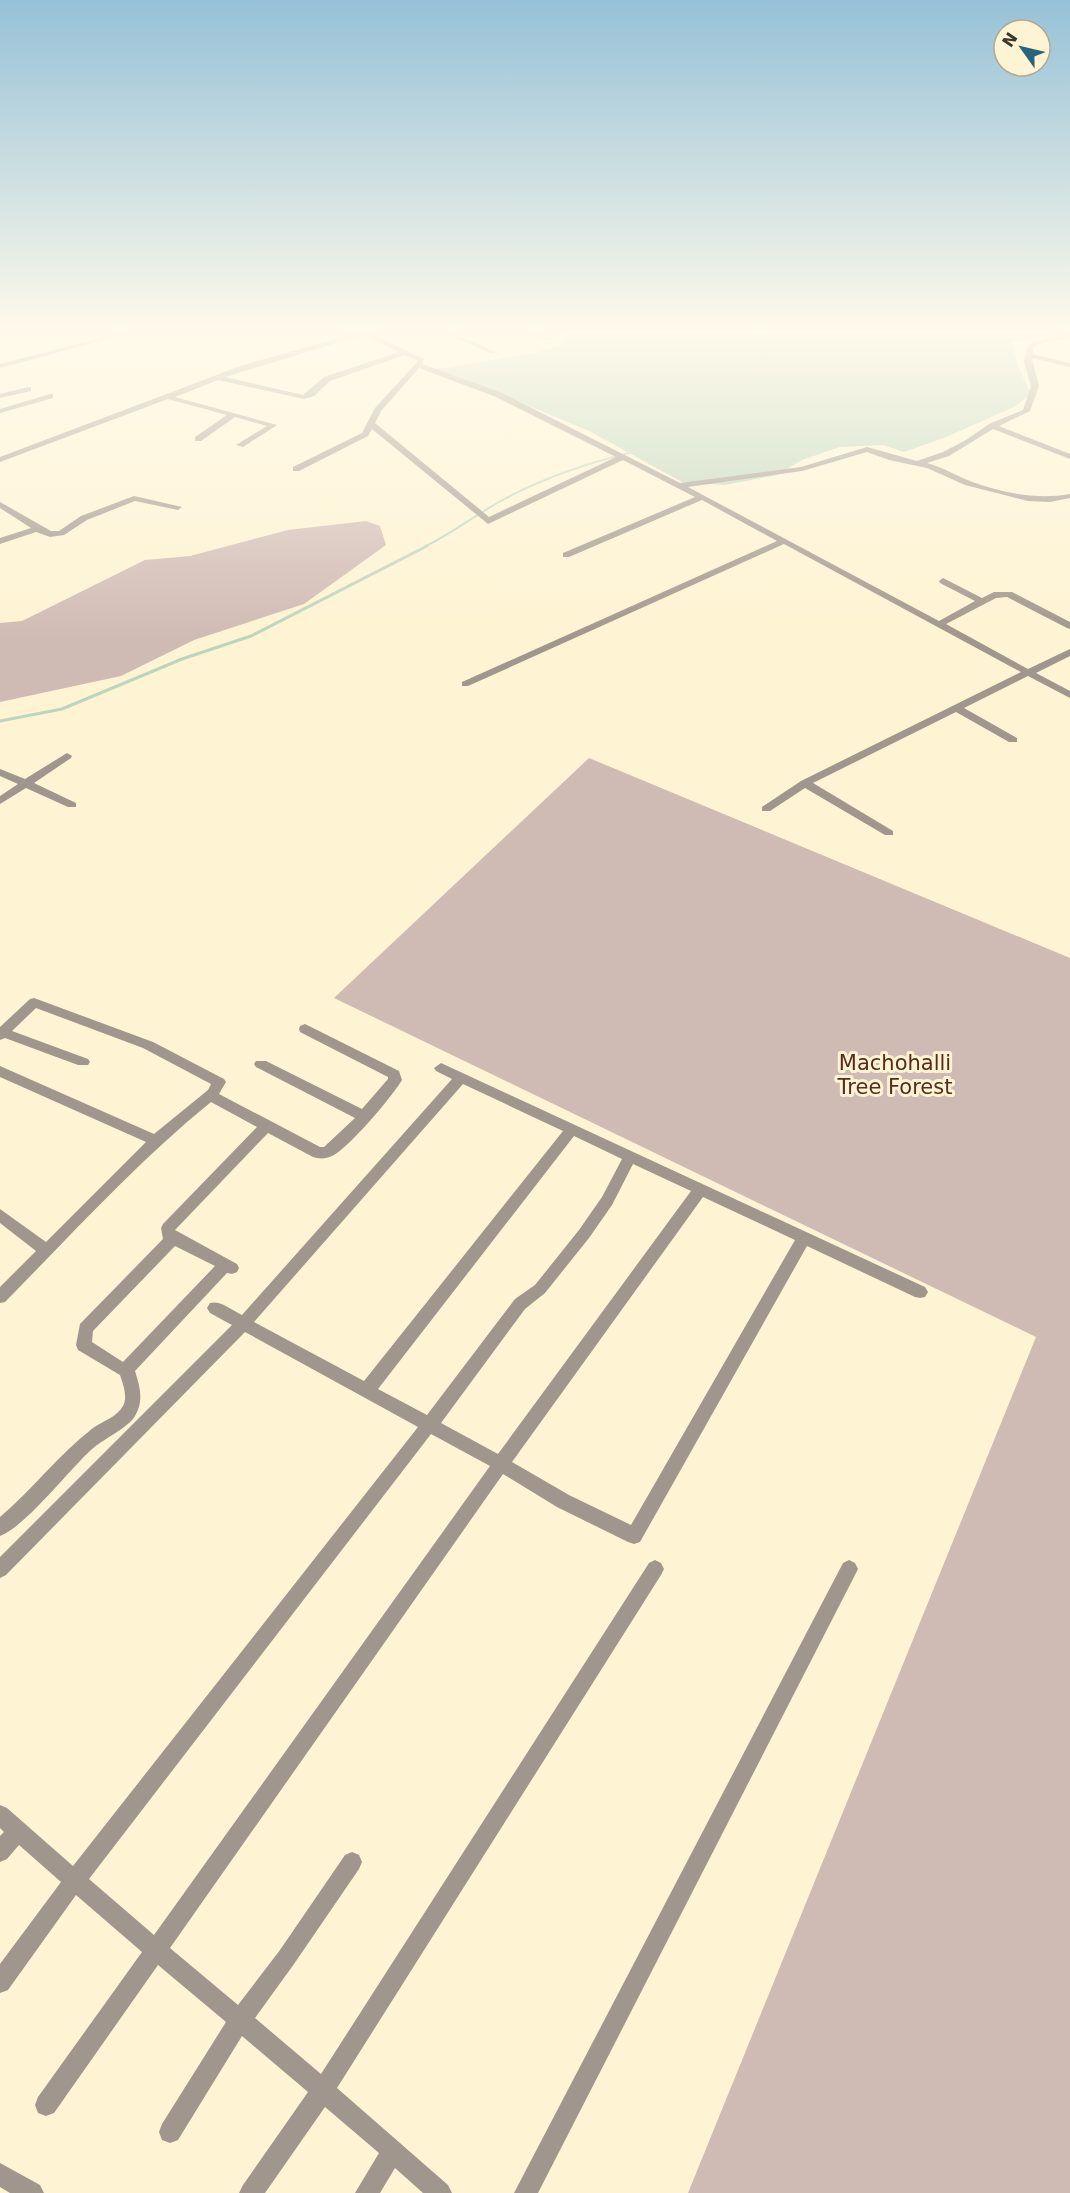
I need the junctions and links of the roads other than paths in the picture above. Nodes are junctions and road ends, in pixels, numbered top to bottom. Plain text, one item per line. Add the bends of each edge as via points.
1 (71, 433) edge
2 (206, 433) edge
3 (259, 433) edge
4 (365, 433) edge
5 (382, 433) edge
6 (576, 433) edge
7 (981, 433) edge
8 (1011, 433) edge
9 (198, 439) dead end
10 (240, 445) dead end
11 (619, 455) junction
12 (1070, 456) edge
13 (0, 460) edge
14 (919, 463) junction
15 (296, 469) dead end
16 (682, 485) junction
17 (1070, 496) edge
18 (702, 497) junction
19 (0, 504) edge
20 (178, 507) dead end
21 (39, 529) junction
22 (0, 541) edge
23 (784, 541) junction
24 (566, 555) dead end
25 (943, 581) dead end
26 (982, 601) junction
27 (939, 624) junction
28 (1070, 626) edge
29 (1070, 652) edge
30 (1028, 673) junction
31 (465, 684) dead end
32 (1070, 695) edge
33 (956, 708) junction
34 (1013, 740) dead end
35 (67, 756) dead end
36 (0, 772) edge
37 (804, 783) junction
38 (25, 784) junction
39 (0, 801) edge
40 (72, 805) dead end
41 (766, 809) dead end
42 (889, 833) dead end
43 (305, 1029) dead end
44 (2, 1033) edge
45 (84, 1062) dead end
46 (261, 1064) dead end
47 (441, 1068) dead end
48 (0, 1071) edge
49 (461, 1078) junction
50 (210, 1095) junction
51 (364, 1116) junction
52 (265, 1127) junction
53 (572, 1129) junction
54 (156, 1142) junction
55 (630, 1156) junction
56 (700, 1189) junction
57 (0, 1215) edge
58 (174, 1237) junction
59 (804, 1238) junction
60 (47, 1251) junction
61 (920, 1292) dead end
62 (0, 1297) edge
63 (215, 1308) dead end
64 (243, 1324) junction
65 (126, 1369) junction
66 (366, 1390) junction
67 (429, 1425) junction
68 (501, 1464) junction
69 (0, 1528) edge
70 (0, 1569) edge
71 (655, 1569) dead end
72 (849, 1569) dead end
73 (0, 1815) edge
74 (17, 1831) junction
75 (0, 1852) edge
76 (352, 1862) dead end
77 (75, 1880) junction
78 (156, 1950) junction
79 (0, 1982) edge
80 (240, 2019) junction
81 (324, 2089) junction
82 (46, 2105) dead end
83 (170, 2132) dead end
84 (393, 2151) junction
85 (0, 2174) edge
86 (32, 2193) edge
87 (251, 2193) edge
88 (367, 2193) edge
89 (440, 2193) edge
90 (526, 2193) edge

1 - 13 street
2 - 9 street
3 - 10 street
4 - 15 street
5 - 11 street via 488,521
6 - 11 street
7 - 14 street
8 - 12 street
11 - 16 street
14 - 16 street via 867,449 802,469
14 - 17 street via 968,483 1028,499
16 - 18 street
18 - 23 street
18 - 24 street
19 - 21 street
20 - 21 street via 134,498 61,532 50,534
21 - 22 street
23 - 27 street
23 - 31 street
25 - 26 street
26 - 27 street
26 - 28 street via 1009,594
27 - 30 street
29 - 30 street
30 - 32 street
30 - 33 street
33 - 34 street
33 - 37 street
35 - 38 street
36 - 38 street
37 - 41 street
37 - 42 street
38 - 39 street
38 - 40 street
43 - 51 street via 394,1074 395,1080
44 - 45 street
44 - 50 street via 34,1002 148,1044 219,1082
46 - 51 street
47 - 49 street
48 - 54 street
49 - 53 street
49 - 64 street
50 - 52 street
50 - 54 street
51 - 52 street via 328,1152 318,1153
52 - 58 street via 170,1224 168,1234
53 - 55 street
53 - 66 street
54 - 60 street
55 - 56 street
55 - 67 street via 607,1201 584,1234 540,1289 520,1304
56 - 59 street
56 - 68 street
57 - 60 street
58 - 65 street via 86,1329 84,1345
58 - 65 street via 229,1266
59 - 61 street
59 - 68 street via 634,1536 563,1501
60 - 62 street
63 - 64 street
64 - 66 street
64 - 70 street
65 - 69 street via 134,1399 129,1412 96,1435
66 - 67 street
67 - 68 street
67 - 77 street
68 - 78 street
71 - 81 street
72 - 90 street
73 - 74 street
74 - 75 street
74 - 77 street
76 - 80 street via 288,1957
77 - 78 street
77 - 79 street
78 - 80 street
78 - 82 street
80 - 81 street
80 - 83 street
81 - 84 street
81 - 87 street
84 - 88 street
84 - 89 street
85 - 86 street

